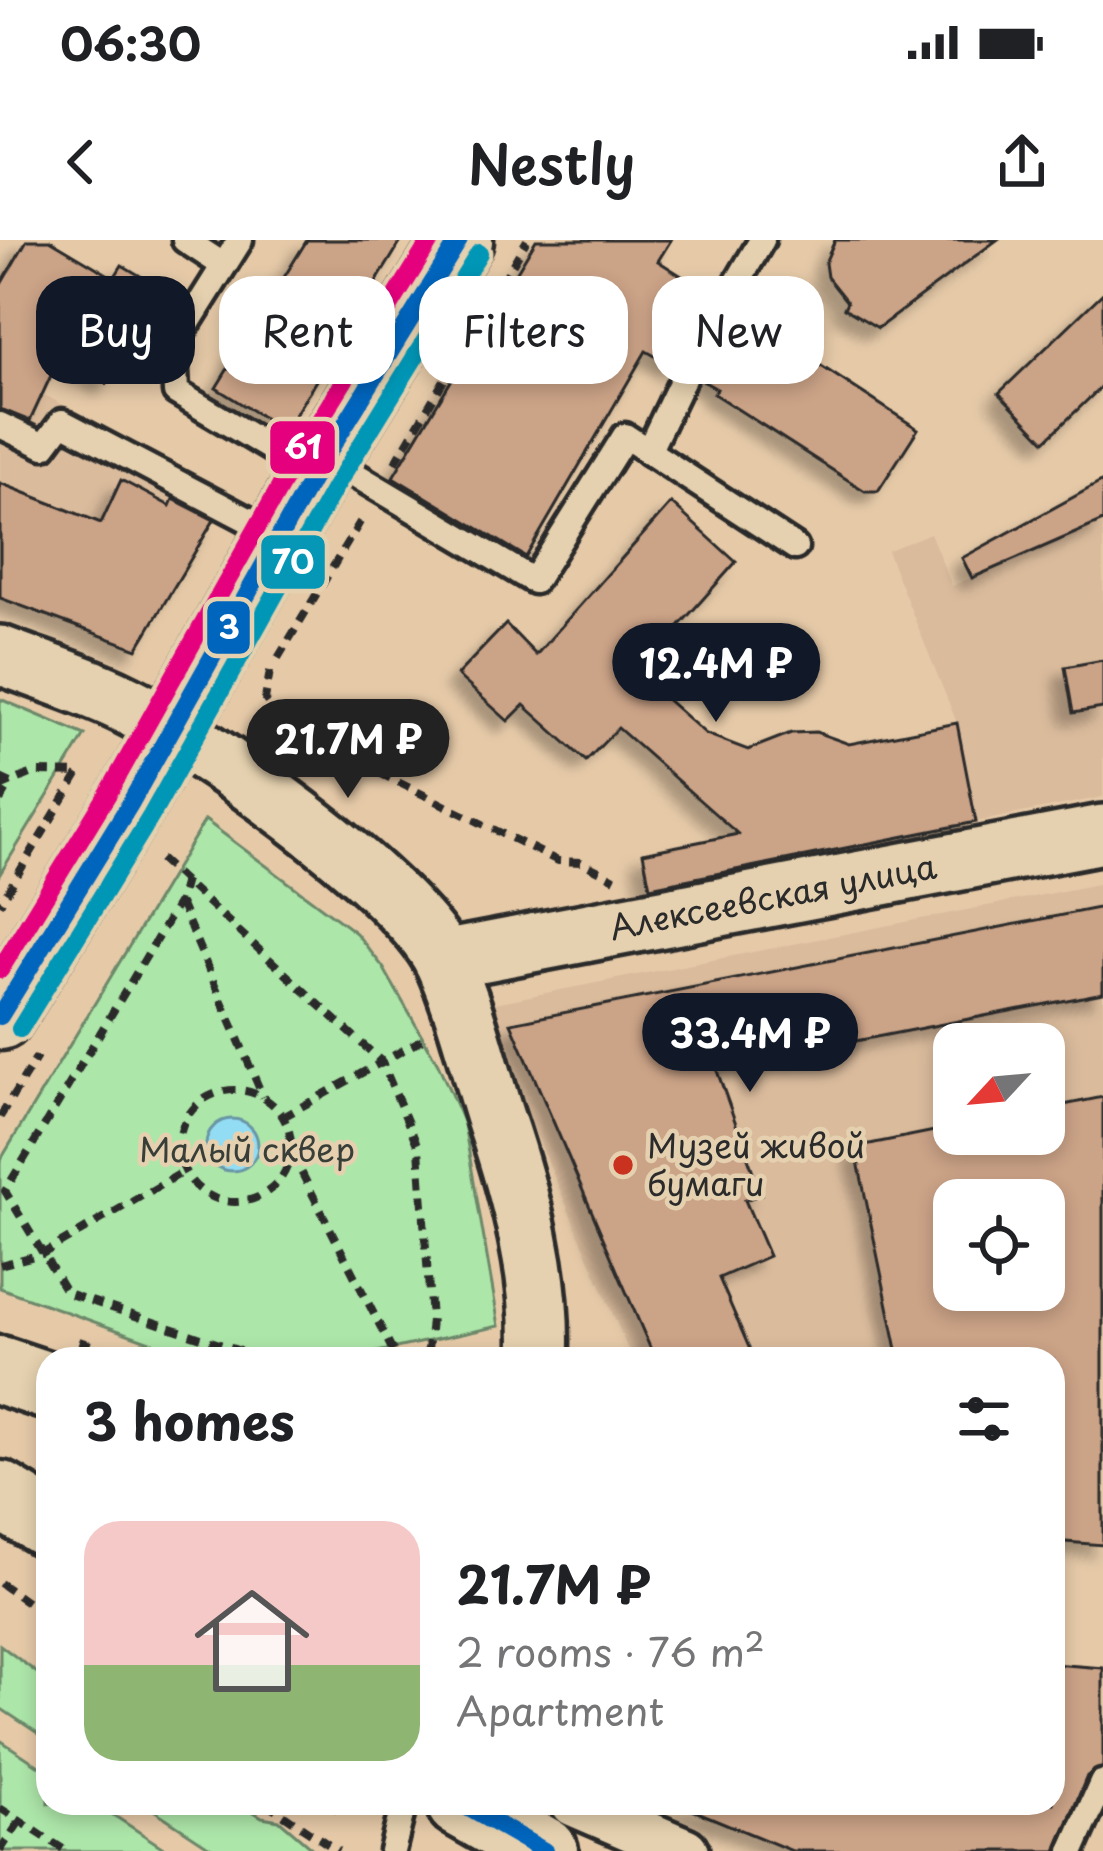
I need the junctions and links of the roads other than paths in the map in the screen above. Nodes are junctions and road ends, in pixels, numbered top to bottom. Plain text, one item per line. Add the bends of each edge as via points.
1 (184, 240) edge
2 (240, 240) edge
3 (459, 240) edge
4 (762, 240) edge
5 (223, 265) junction
6 (0, 425) edge
7 (649, 452) junction
8 (340, 474) junction
9 (279, 537) junction
10 (795, 547) dead end
11 (0, 655) edge
12 (171, 731) junction
13 (1103, 834) edge
14 (443, 960) junction
15 (0, 1016) edge
16 (540, 1347) edge
17 (0, 1370) edge
18 (36, 1382) edge
19 (1102, 1783) edge
20 (401, 1815) edge
21 (481, 1815) edge
22 (602, 1815) edge
23 (392, 1851) edge
24 (544, 1851) edge
25 (685, 1851) edge
26 (1072, 1851) edge

1 - 5 lane
2 - 5 lane
3 - 8 main road
4 - 7 lane
5 - 8 lane via 174,345 176,392
6 - 9 lane via 44,446 62,422
7 - 8 lane via 625,436 534,581
7 - 10 lane
8 - 9 main road
9 - 12 main road
11 - 12 street via 121,701
12 - 14 street via 224,762 370,878
12 - 15 main road
13 - 14 street, Алексеевская улица
14 - 16 street via 506,1151 542,1315
17 - 18 main road
19 - 26 lane
20 - 23 lane
21 - 24 main road
22 - 25 street

